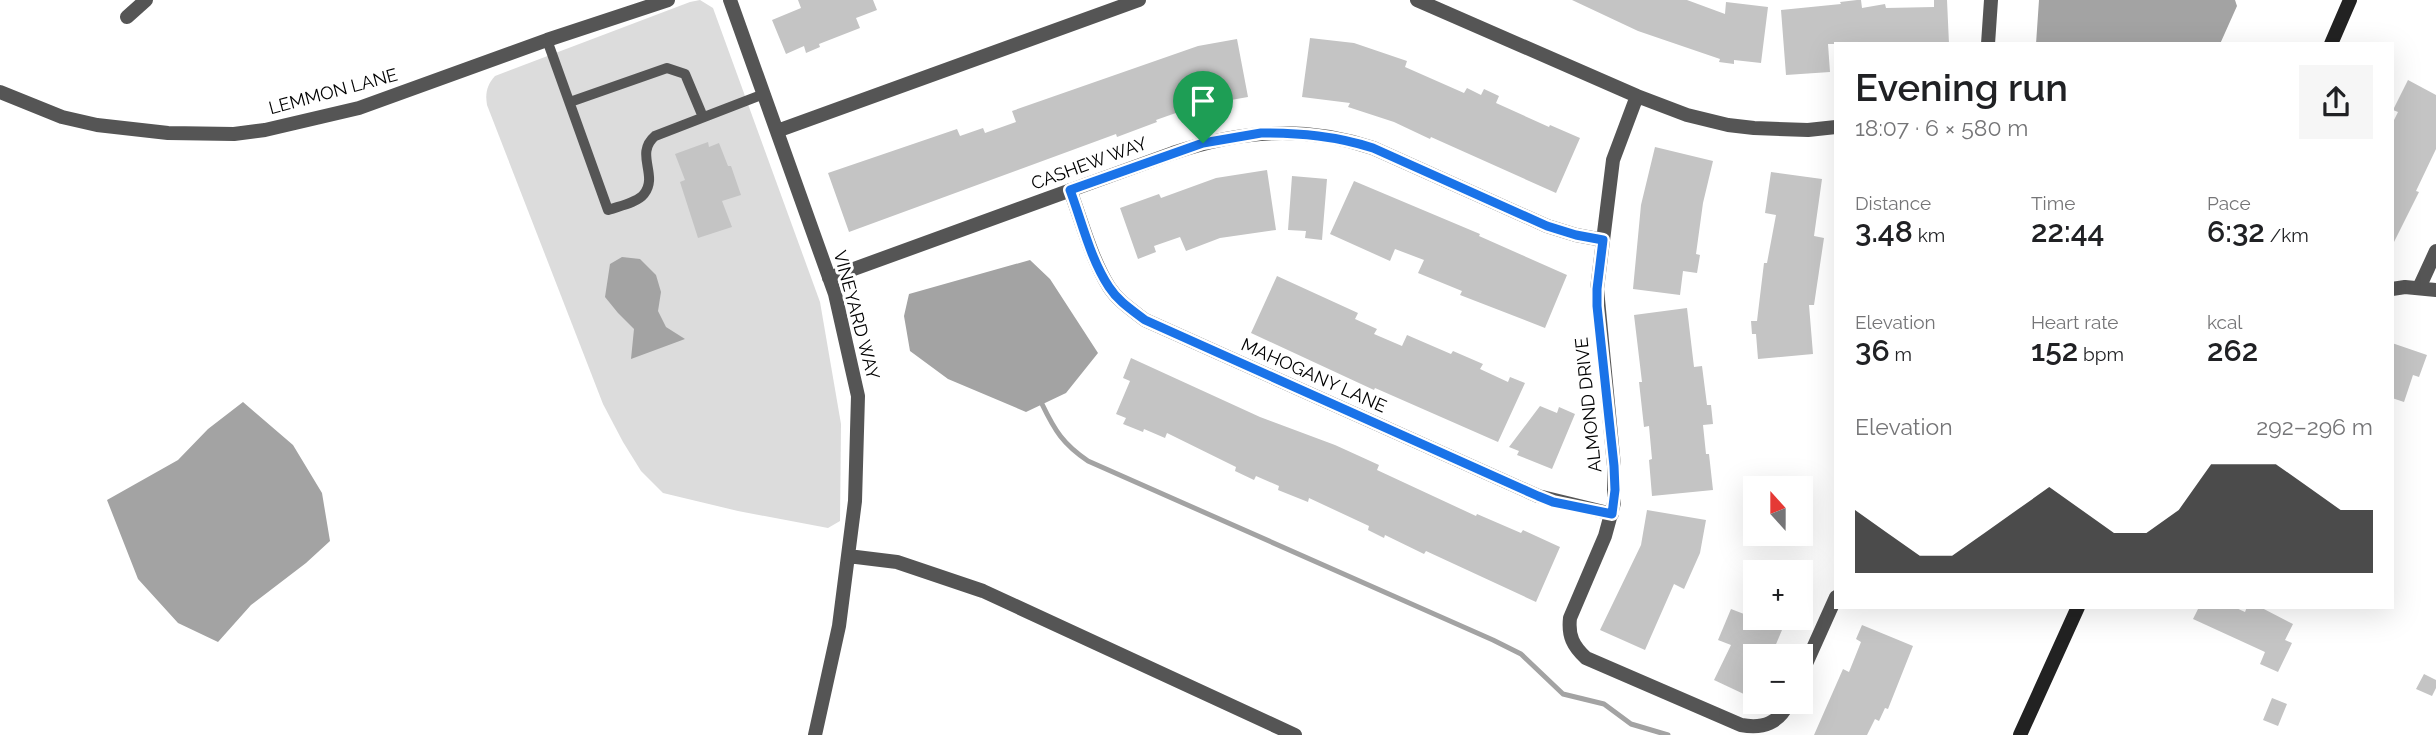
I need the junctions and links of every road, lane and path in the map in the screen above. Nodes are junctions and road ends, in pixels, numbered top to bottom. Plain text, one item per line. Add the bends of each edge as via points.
1 (145, 0) edge
2 (668, 0) edge
3 (730, 0) edge
4 (1139, 0) edge
5 (1417, 0) edge
6 (1991, 0) edge
7 (2350, 0) edge
8 (127, 17) dead end
9 (547, 40) junction
10 (1988, 42) edge
11 (2331, 42) edge
12 (0, 92) edge
13 (764, 94) junction
14 (1637, 96) junction
15 (570, 103) junction
16 (703, 117) junction
17 (1834, 127) edge
18 (777, 131) junction
19 (1070, 190) junction
20 (1603, 240) junction
21 (2436, 251) edge
22 (830, 278) junction
23 (2406, 288) edge
24 (2436, 290) edge
25 (1612, 514) junction
26 (848, 556) junction
27 (1834, 601) edge
28 (2077, 609) edge
29 (1813, 648) edge
30 (1782, 714) edge
31 (815, 735) edge
32 (1295, 735) edge
33 (2020, 735) edge

1 - 8 street
2 - 9 street, LEMMON LANE
3 - 13 street, VINEYARD WAY
4 - 18 street
5 - 14 street
6 - 10 street
7 - 11 main road
9 - 12 street, LEMMON LANE via 359,108 234,134 97,125 62,117
9 - 15 lane
13 - 16 lane
13 - 18 street, VINEYARD WAY
14 - 17 street via 1728,125 1784,130
14 - 20 street, ALMOND DRIVE via 1614,160
15 - 16 lane via 667,68 685,74
15 - 16 lane via 608,210 644,194 649,184 648,142
18 - 22 street, VINEYARD WAY
19 - 20 street, CASHEW WAY via 1230,137 1323,135 1373,148 1563,232
19 - 22 street, CASHEW WAY
19 - 25 street, MAHOGANY LANE via 1109,287 1145,320 1538,496
20 - 25 street, ALMOND DRIVE via 1597,306 1614,466
21 - 23 street
22 - 26 street, VINEYARD WAY via 859,396
23 - 24 street
25 - 30 street, ALMOND DRIVE via 1570,618 1576,650 1741,725 1765,726
26 - 31 street, VINEYARD WAY via 839,626
26 - 32 street via 897,562 983,591
27 - 29 street
28 - 33 main road

